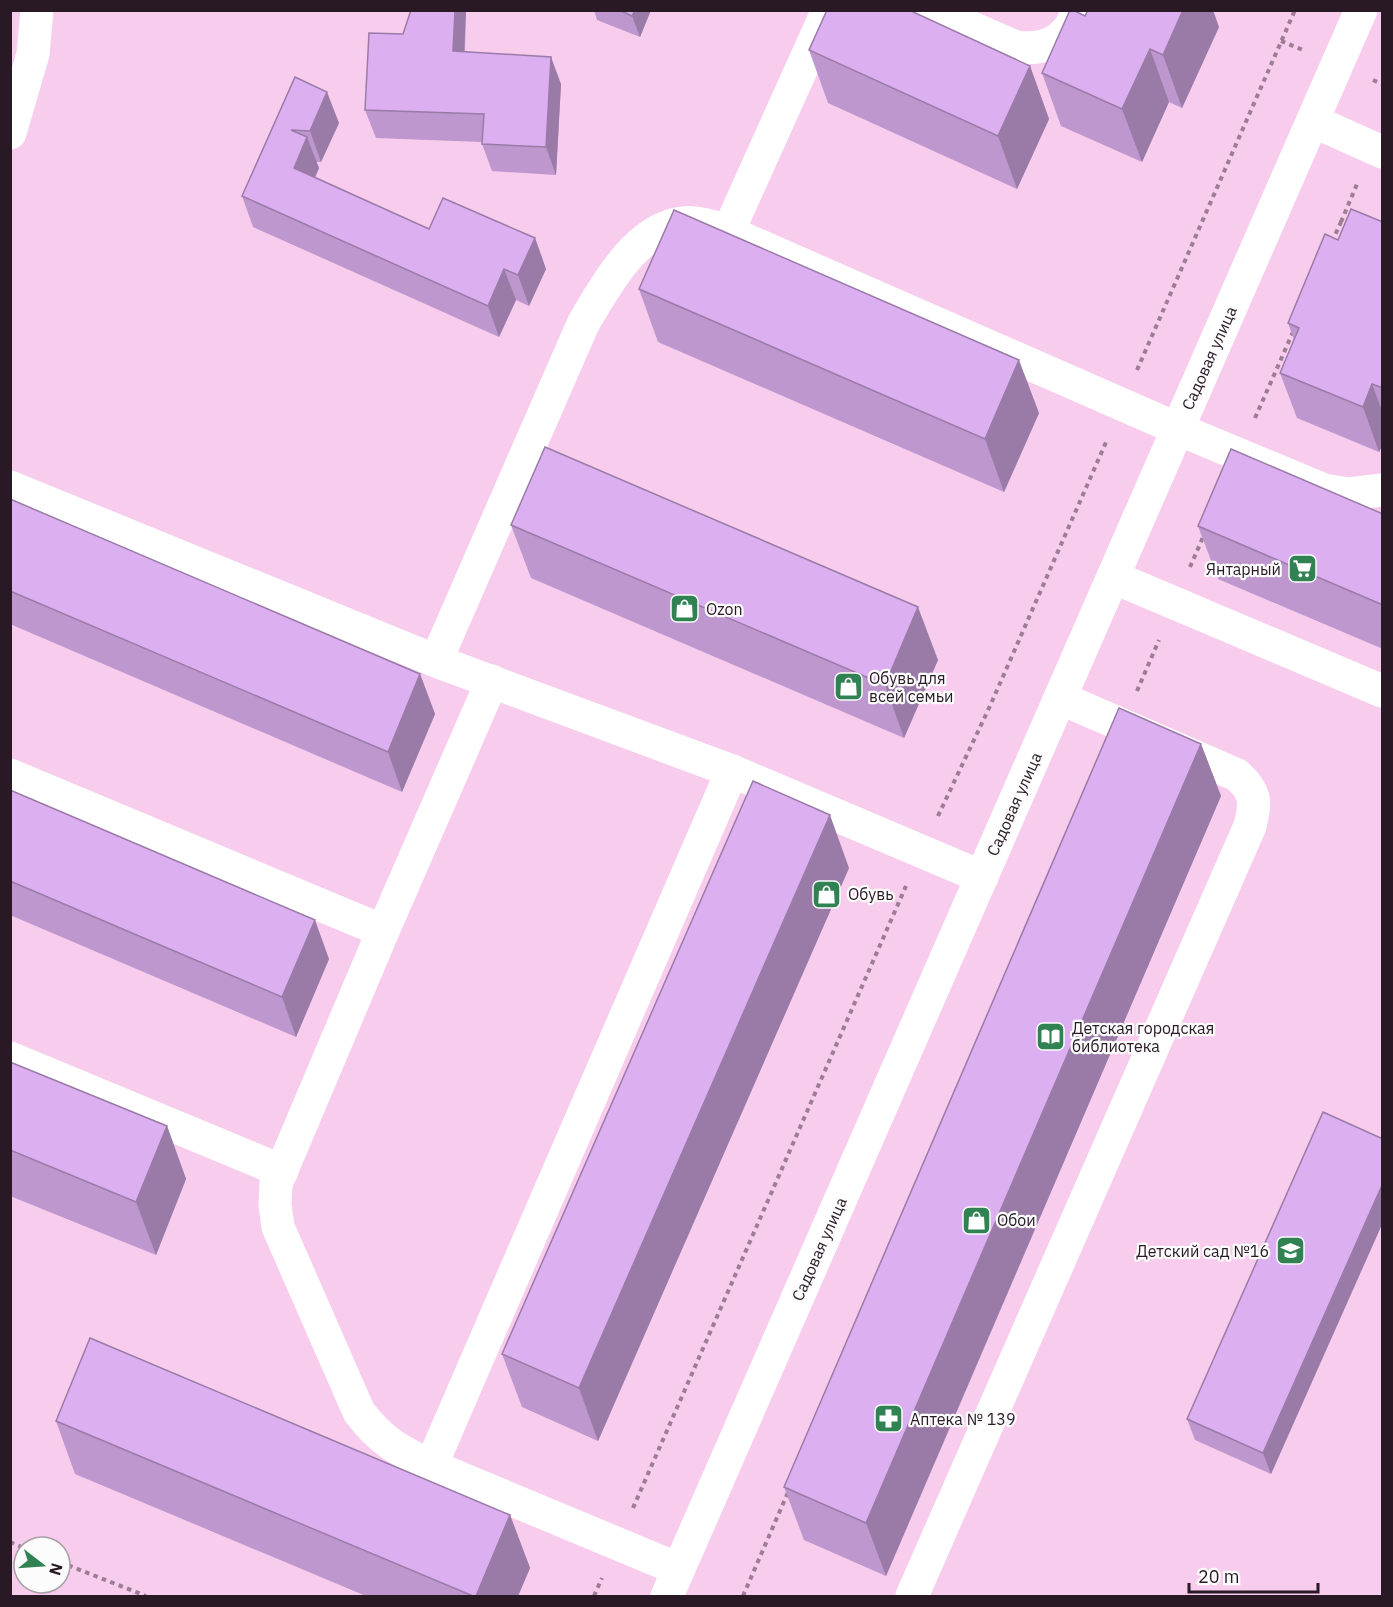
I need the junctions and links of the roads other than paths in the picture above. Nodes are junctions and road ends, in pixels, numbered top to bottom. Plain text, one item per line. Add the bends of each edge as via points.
1 (37, 10) edge
2 (828, 10) edge
3 (931, 10) edge
4 (1078, 10) edge
5 (1361, 10) edge
6 (1312, 121) junction
7 (10, 133) edge
8 (1383, 152) edge
9 (728, 232) junction
10 (1178, 429) junction
11 (10, 488) edge
12 (1383, 490) edge
13 (1113, 577) junction
14 (436, 660) junction
15 (492, 681) junction
16 (1383, 691) edge
17 (1060, 698) junction
18 (732, 771) junction
19 (10, 775) edge
20 (981, 877) junction
21 (383, 931) junction
22 (10, 1058) edge
23 (282, 1171) junction
24 (431, 1466) junction
25 (673, 1583) edge
26 (912, 1596) edge

1 - 7 street via 33,54
2 - 9 street
3 - 4 street via 1029,48 1047,46 1064,36
5 - 6 street, Садовая улица
6 - 8 street
6 - 10 street, Садовая улица
9 - 10 street
9 - 14 street via 705,224 683,223 664,228 646,238 603,290 583,324
10 - 12 street via 1323,490 1349,494
10 - 13 street, Садовая улица
11 - 14 street
13 - 16 street
13 - 17 street, Садовая улица
14 - 15 street
15 - 18 street
15 - 21 street
17 - 20 street, Садовая улица
17 - 26 street via 1237,775 1250,787 1255,805 1250,826
18 - 20 street
18 - 24 street
19 - 21 street
20 - 25 street, Садовая улица
21 - 23 street
22 - 23 street
23 - 24 street via 276,1184 278,1227 359,1412 374,1431 398,1450
24 - 25 street via 617,1544

